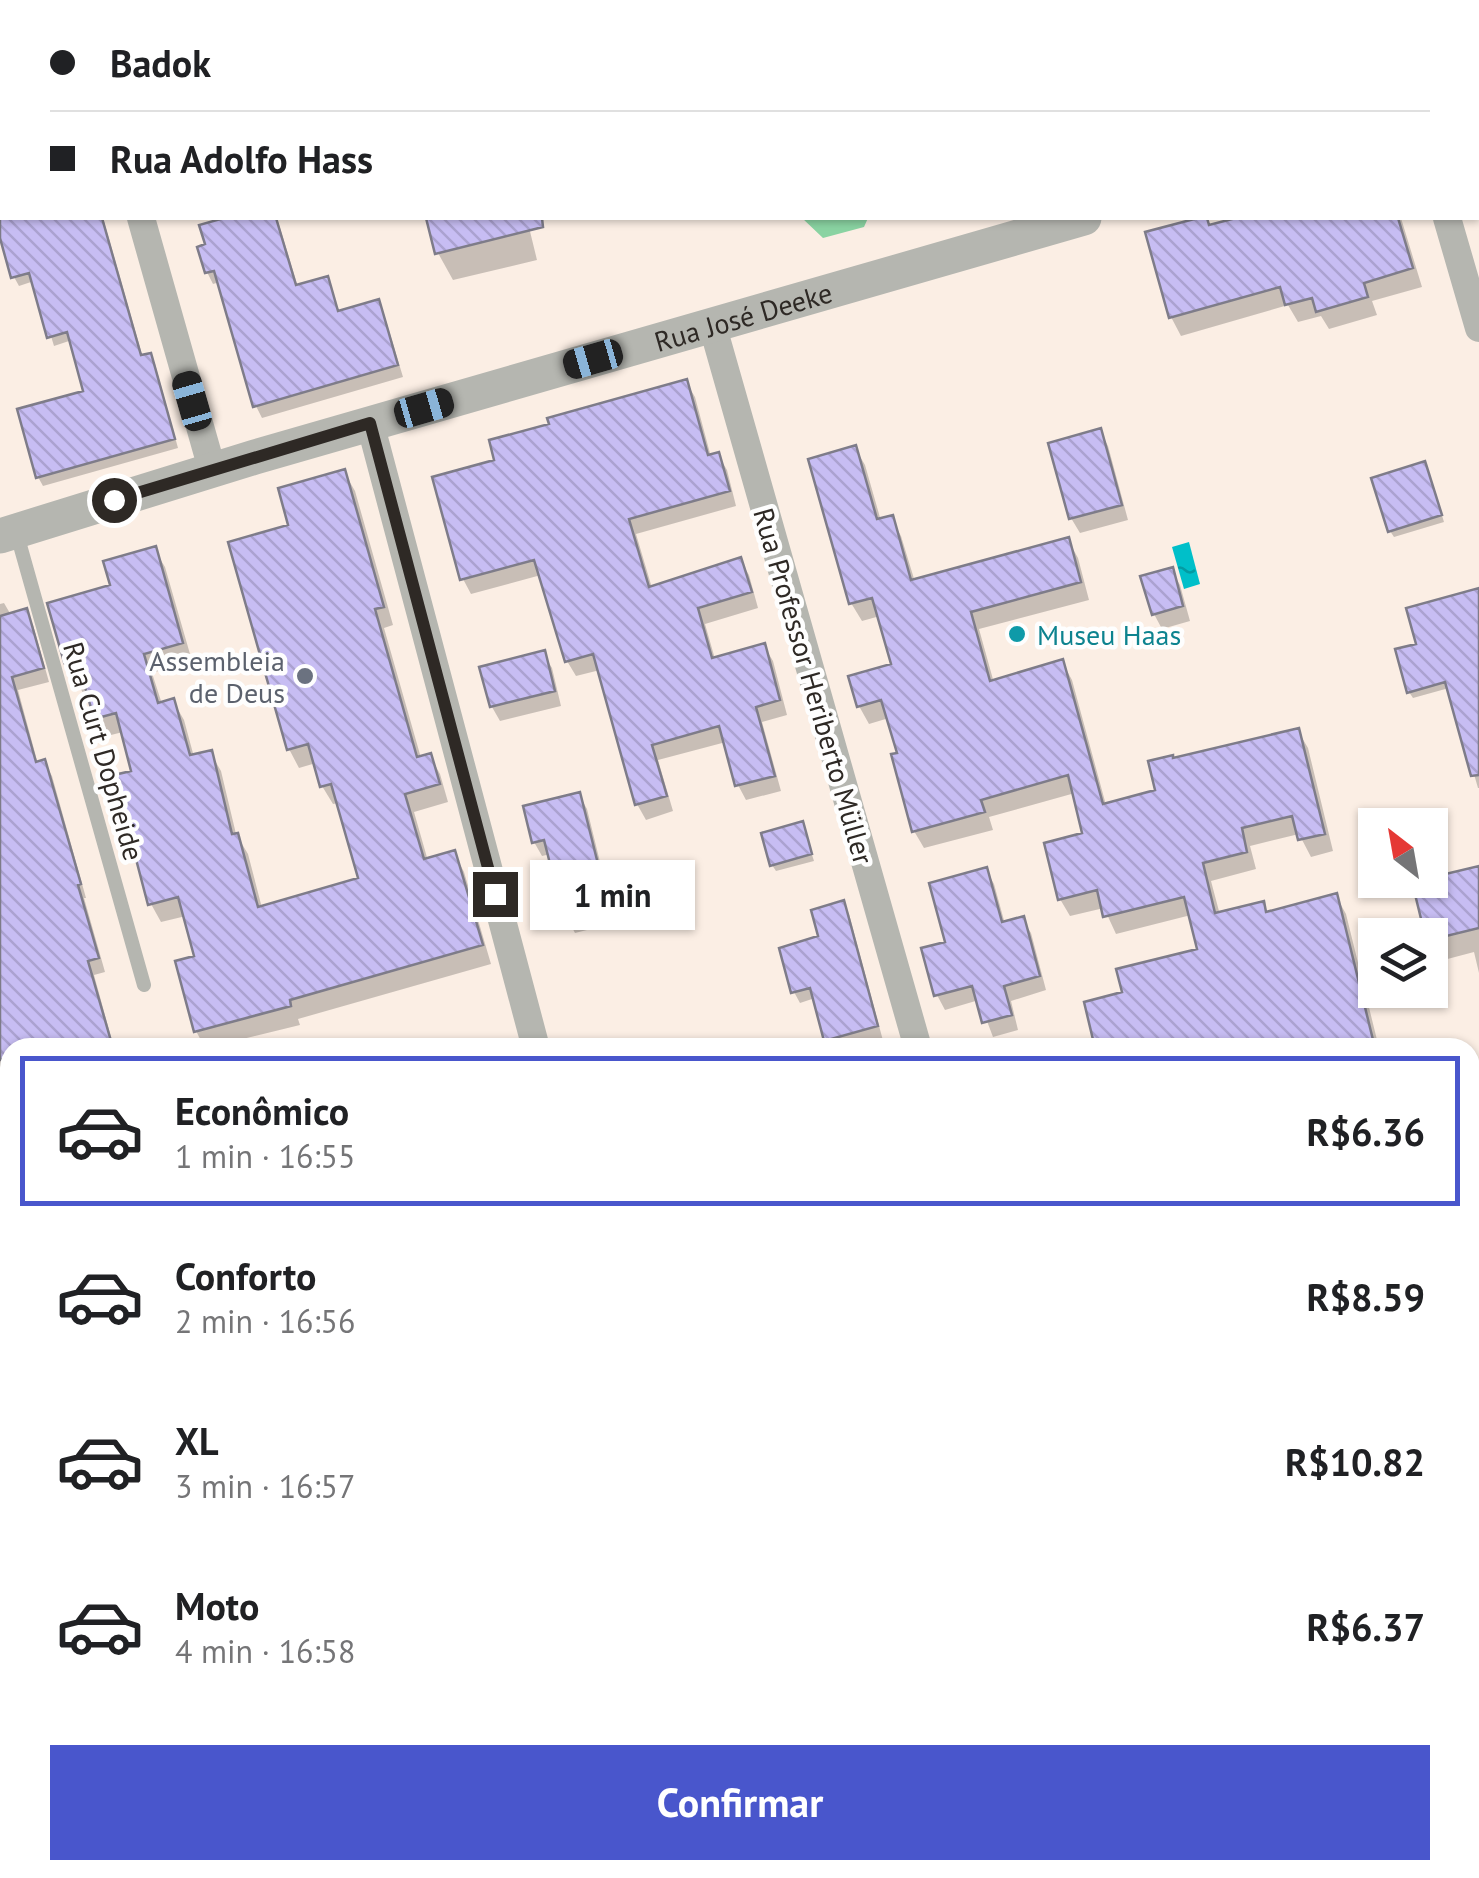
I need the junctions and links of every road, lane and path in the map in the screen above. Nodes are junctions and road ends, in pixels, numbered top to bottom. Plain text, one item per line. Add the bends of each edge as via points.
1 (143, 220) edge
2 (1077, 220) edge
3 (1448, 220) edge
4 (712, 324) junction
5 (1479, 328) edge
6 (370, 423) junction
7 (212, 470) junction
8 (8, 533) edge
9 (144, 985) dead end
10 (533, 1038) edge
11 (915, 1038) edge

1 - 7 street
2 - 4 street, Rua José Deeke
3 - 5 street
4 - 6 street, Rua José Deeke
4 - 11 street, Rua Professor Heriberto Müller
6 - 7 street, Rua José Deeke
6 - 10 street
7 - 8 street, Rua José Deeke
8 - 9 lane, Rua Curt Dopheide

